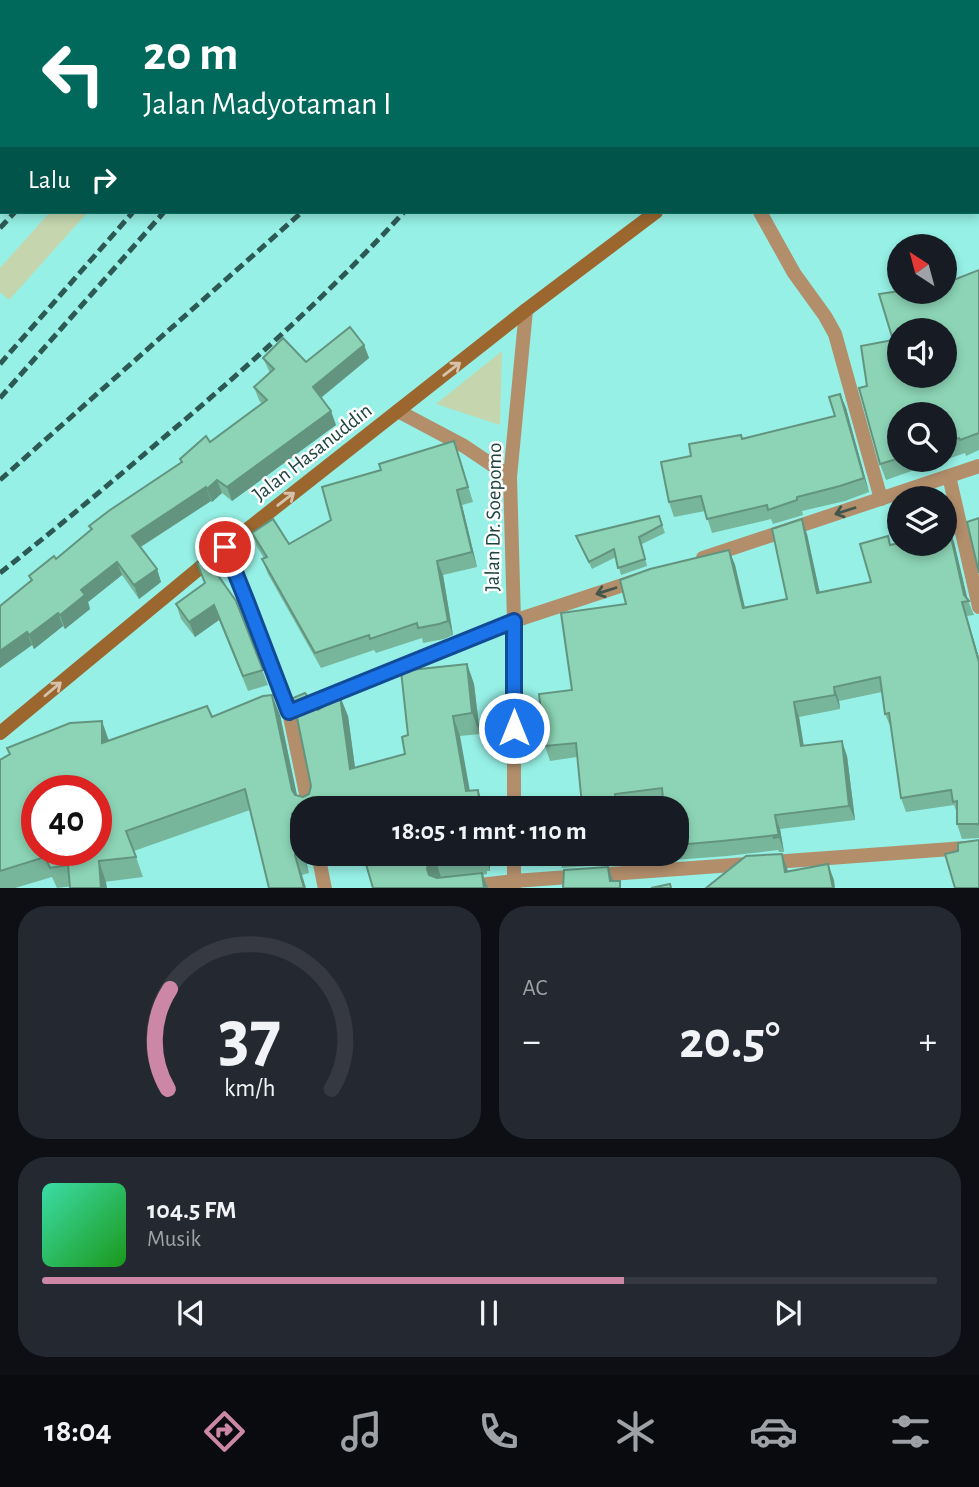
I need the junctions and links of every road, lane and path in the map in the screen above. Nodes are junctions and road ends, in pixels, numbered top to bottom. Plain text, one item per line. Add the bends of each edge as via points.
1 (653, 214) edge
2 (761, 214) edge
3 (526, 310) junction
4 (398, 411) junction
5 (979, 466) edge
6 (949, 476) junction
7 (510, 477) junction
8 (881, 499) junction
9 (225, 547) junction
10 (687, 564) edge
11 (648, 577) edge
12 (979, 607) edge
13 (514, 621) junction
14 (289, 712) junction
15 (0, 733) edge
16 (306, 796) edge
17 (514, 796) edge
18 (979, 847) edge
19 (320, 866) edge
20 (514, 866) edge
21 (514, 885) edge
22 (325, 888) edge
23 (443, 888) edge

1 - 3 main road, Jalan Hasanuddin
2 - 8 street via 835,334
4 -> 3 main road, Jalan Hasanuddin
3 - 7 street, Jalan Dr. Soepomo
4 - 7 street
9 -> 4 main road, Jalan Hasanuddin
5 - 6 street
6 - 8 street
6 - 12 street
7 - 13 street, Jalan Dr. Soepomo
8 -> 10 street
9 - 14 street
15 -> 9 main road, Jalan Hasanuddin
11 -> 13 street
13 - 14 street
13 - 17 street, Jalan Dr. Soepomo
14 - 16 street
18 - 21 street
19 - 22 street
20 - 21 street
21 - 23 street

